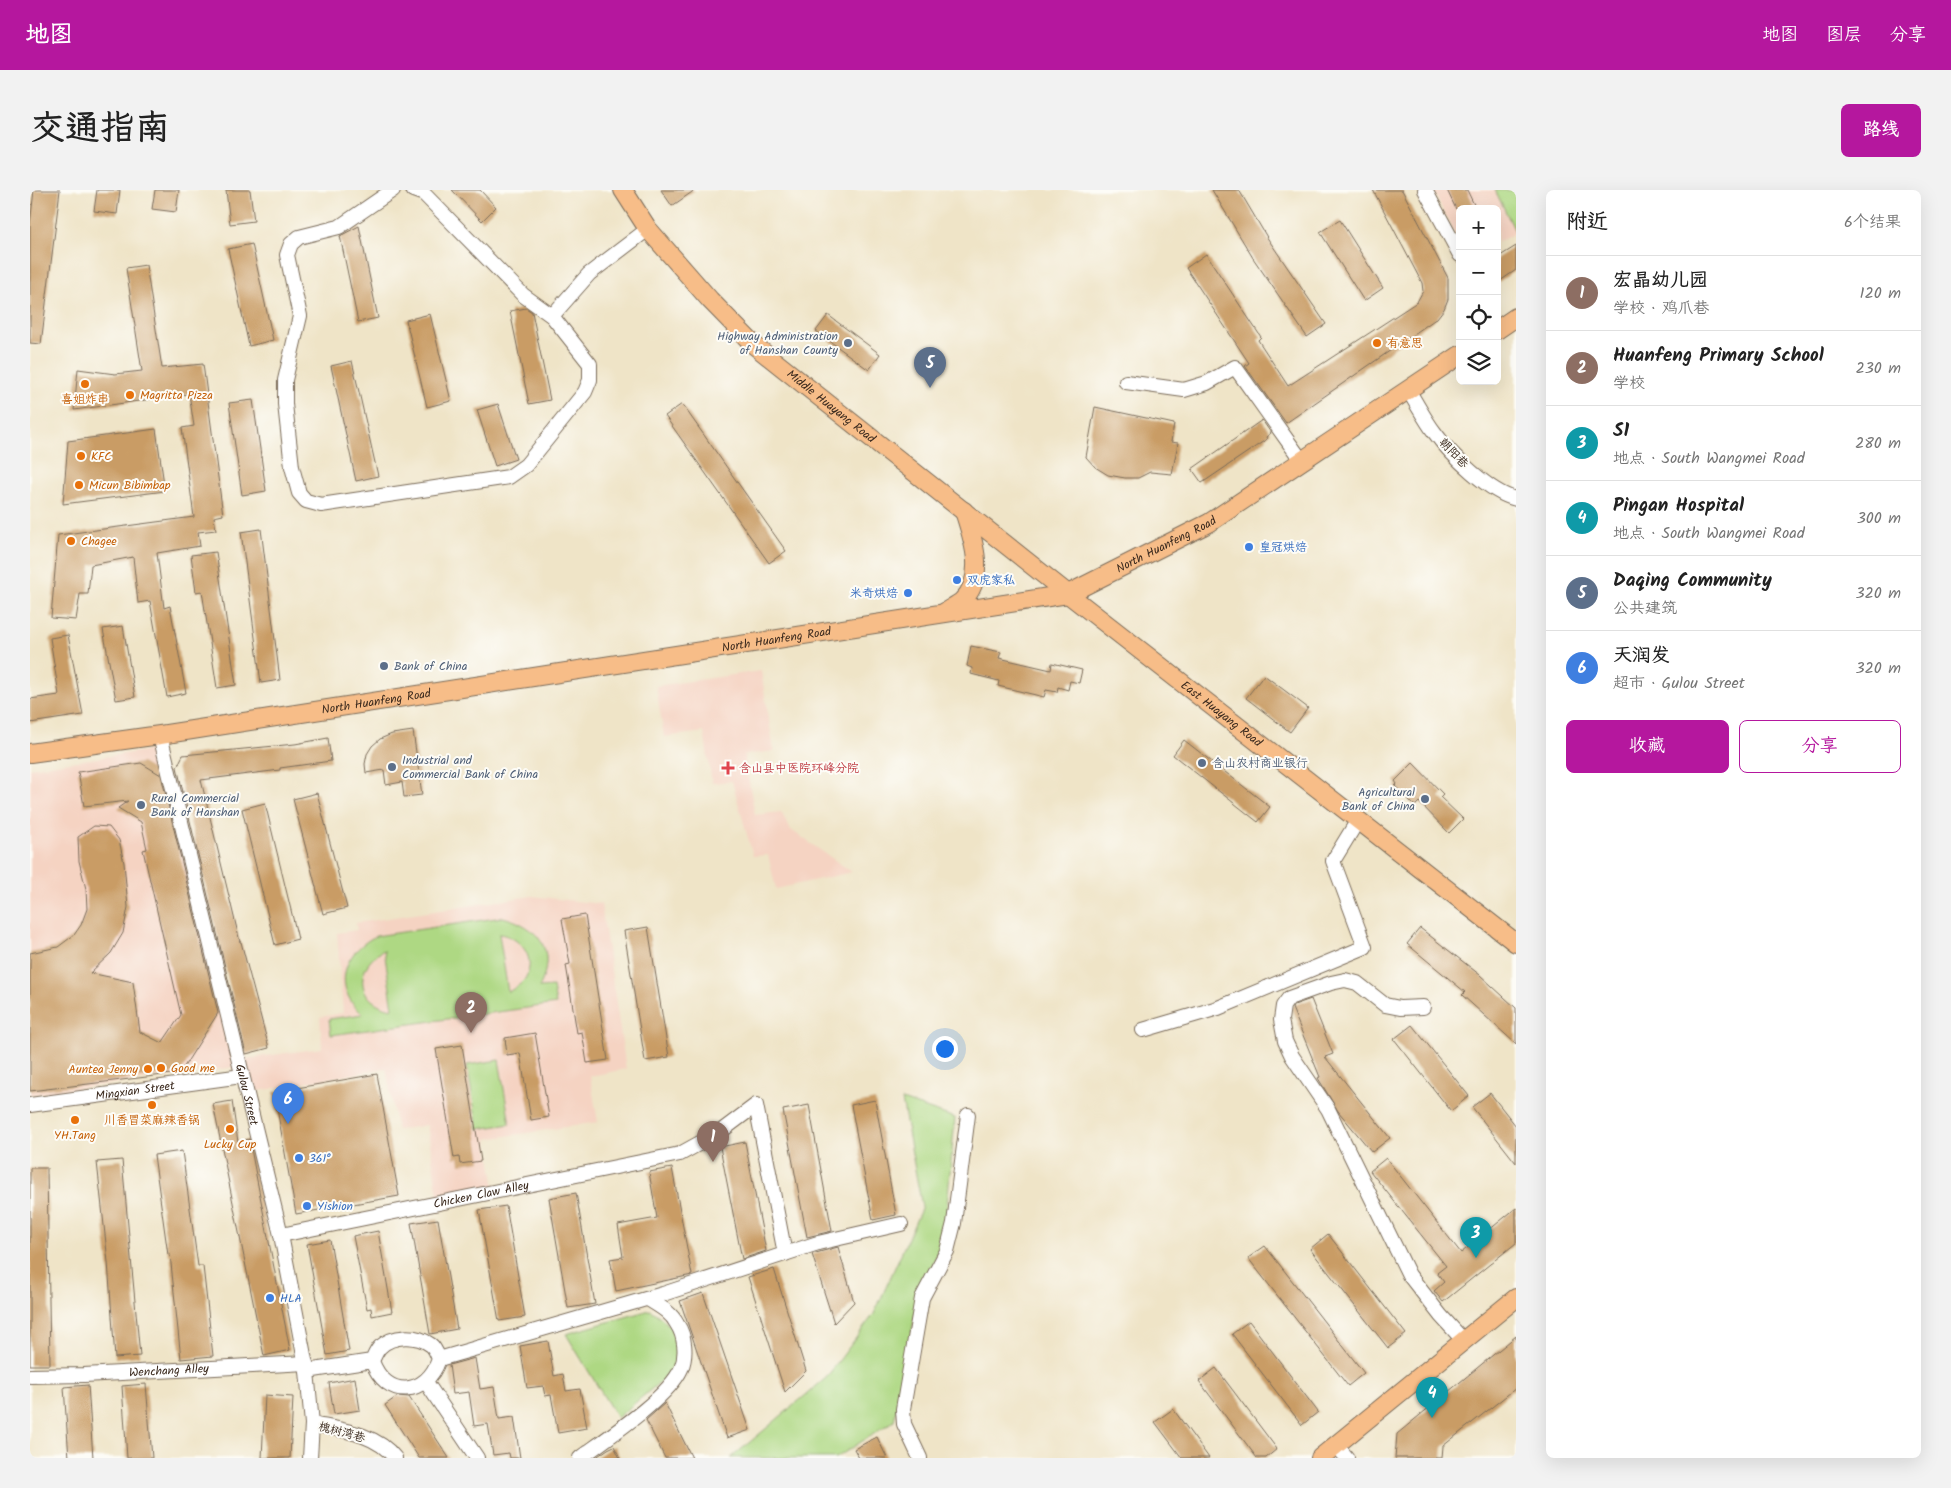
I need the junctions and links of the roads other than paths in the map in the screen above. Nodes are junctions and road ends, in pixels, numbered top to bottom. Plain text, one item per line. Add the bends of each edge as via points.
1 (393, 190) edge
2 (413, 190) edge
3 (623, 190) edge
4 (1425, 190) edge
5 (648, 229) junction
6 (1457, 250) edge
7 (552, 316) junction
8 (1516, 317) edge
9 (1501, 326) edge
10 (1456, 358) edge
11 (1126, 382) dead end
12 (1408, 390) junction
13 (1302, 461) junction
14 (1516, 499) edge
15 (964, 511) junction
16 (1068, 594) junction
17 (943, 613) junction
18 (160, 735) junction
19 (30, 753) edge
20 (1358, 820) junction
21 (1516, 943) edge
22 (1423, 1007) dead end
23 (1143, 1030) dead end
24 (242, 1076) junction
25 (30, 1105) edge
26 (968, 1115) dead end
27 (901, 1224) dead end
28 (281, 1235) junction
29 (785, 1254) junction
30 (1516, 1298) edge
31 (648, 1299) junction
32 (1464, 1341) junction
33 (439, 1358) junction
34 (372, 1361) junction
35 (307, 1367) junction
36 (30, 1376) edge
37 (426, 1382) junction
38 (312, 1424) junction
39 (1342, 1452) edge
40 (310, 1458) edge
41 (395, 1458) edge
42 (477, 1458) edge
43 (580, 1458) edge
44 (920, 1458) edge
45 (1320, 1458) edge

1 - 7 street via 339,226 299,237 290,244 287,255 300,316 285,380 284,404 292,467 299,493 306,501 321,505 488,481 510,477 526,465 585,392 590,380 590,364
2 - 7 street via 424,194 523,296
3 - 5 main road, Middle Huayang Road
4 - 6 street
5 - 7 street via 589,274
5 - 15 main road, Middle Huayang Road via 754,345
8 - 9 main road
10 - 12 main road, North Huanfeng Road
11 - 13 street via 1184,390 1207,383 1235,366
12 - 13 main road, North Huanfeng Road
12 - 14 street, 朝阳巷 via 1436,434 1467,468 1491,487
13 - 16 main road, North Huanfeng Road via 1210,523
15 - 16 main road, Middle Huayang Road
15 - 17 main road via 973,541 975,577 962,600
16 - 17 main road, North Huanfeng Road
16 - 20 main road, East Huayang Road
17 - 18 main road, North Huanfeng Road
18 - 19 main road, North Huanfeng Road
18 - 24 street, Gulou Street
20 - 21 main road, East Huayang Road
20 - 23 street via 1333,861 1365,947 1218,1008
22 - 32 street via 1385,1005 1358,983 1345,980 1289,998 1283,1006 1281,1020 1292,1056 1328,1110 1409,1275
24 - 25 street, Mingxian Street
24 - 28 street, Gulou Street
26 - 44 street via 954,1223 947,1252 922,1298 903,1409 904,1424
27 - 29 street via 860,1232
28 - 29 street, Chicken Claw Alley via 680,1154 720,1132 756,1106
28 - 35 street, Gulou Street
29 - 31 street
30 - 32 main road
31 - 33 street
31 - 43 street via 669,1313 678,1324 684,1346 681,1368 670,1385 637,1415
32 - 39 main road
33 - 34 street via 433,1346 409,1336 392,1340 379,1348
33 - 37 street via 435,1372
34 - 35 street, Wenchang Alley
34 - 37 street via 377,1375 387,1384 401,1388
35 - 36 street, Wenchang Alley
35 - 38 street, Gulou Street
37 - 42 street
38 - 40 street, Gulou Street
38 - 41 street, 槐树湾巷 via 356,1433 383,1446
39 - 45 main road

